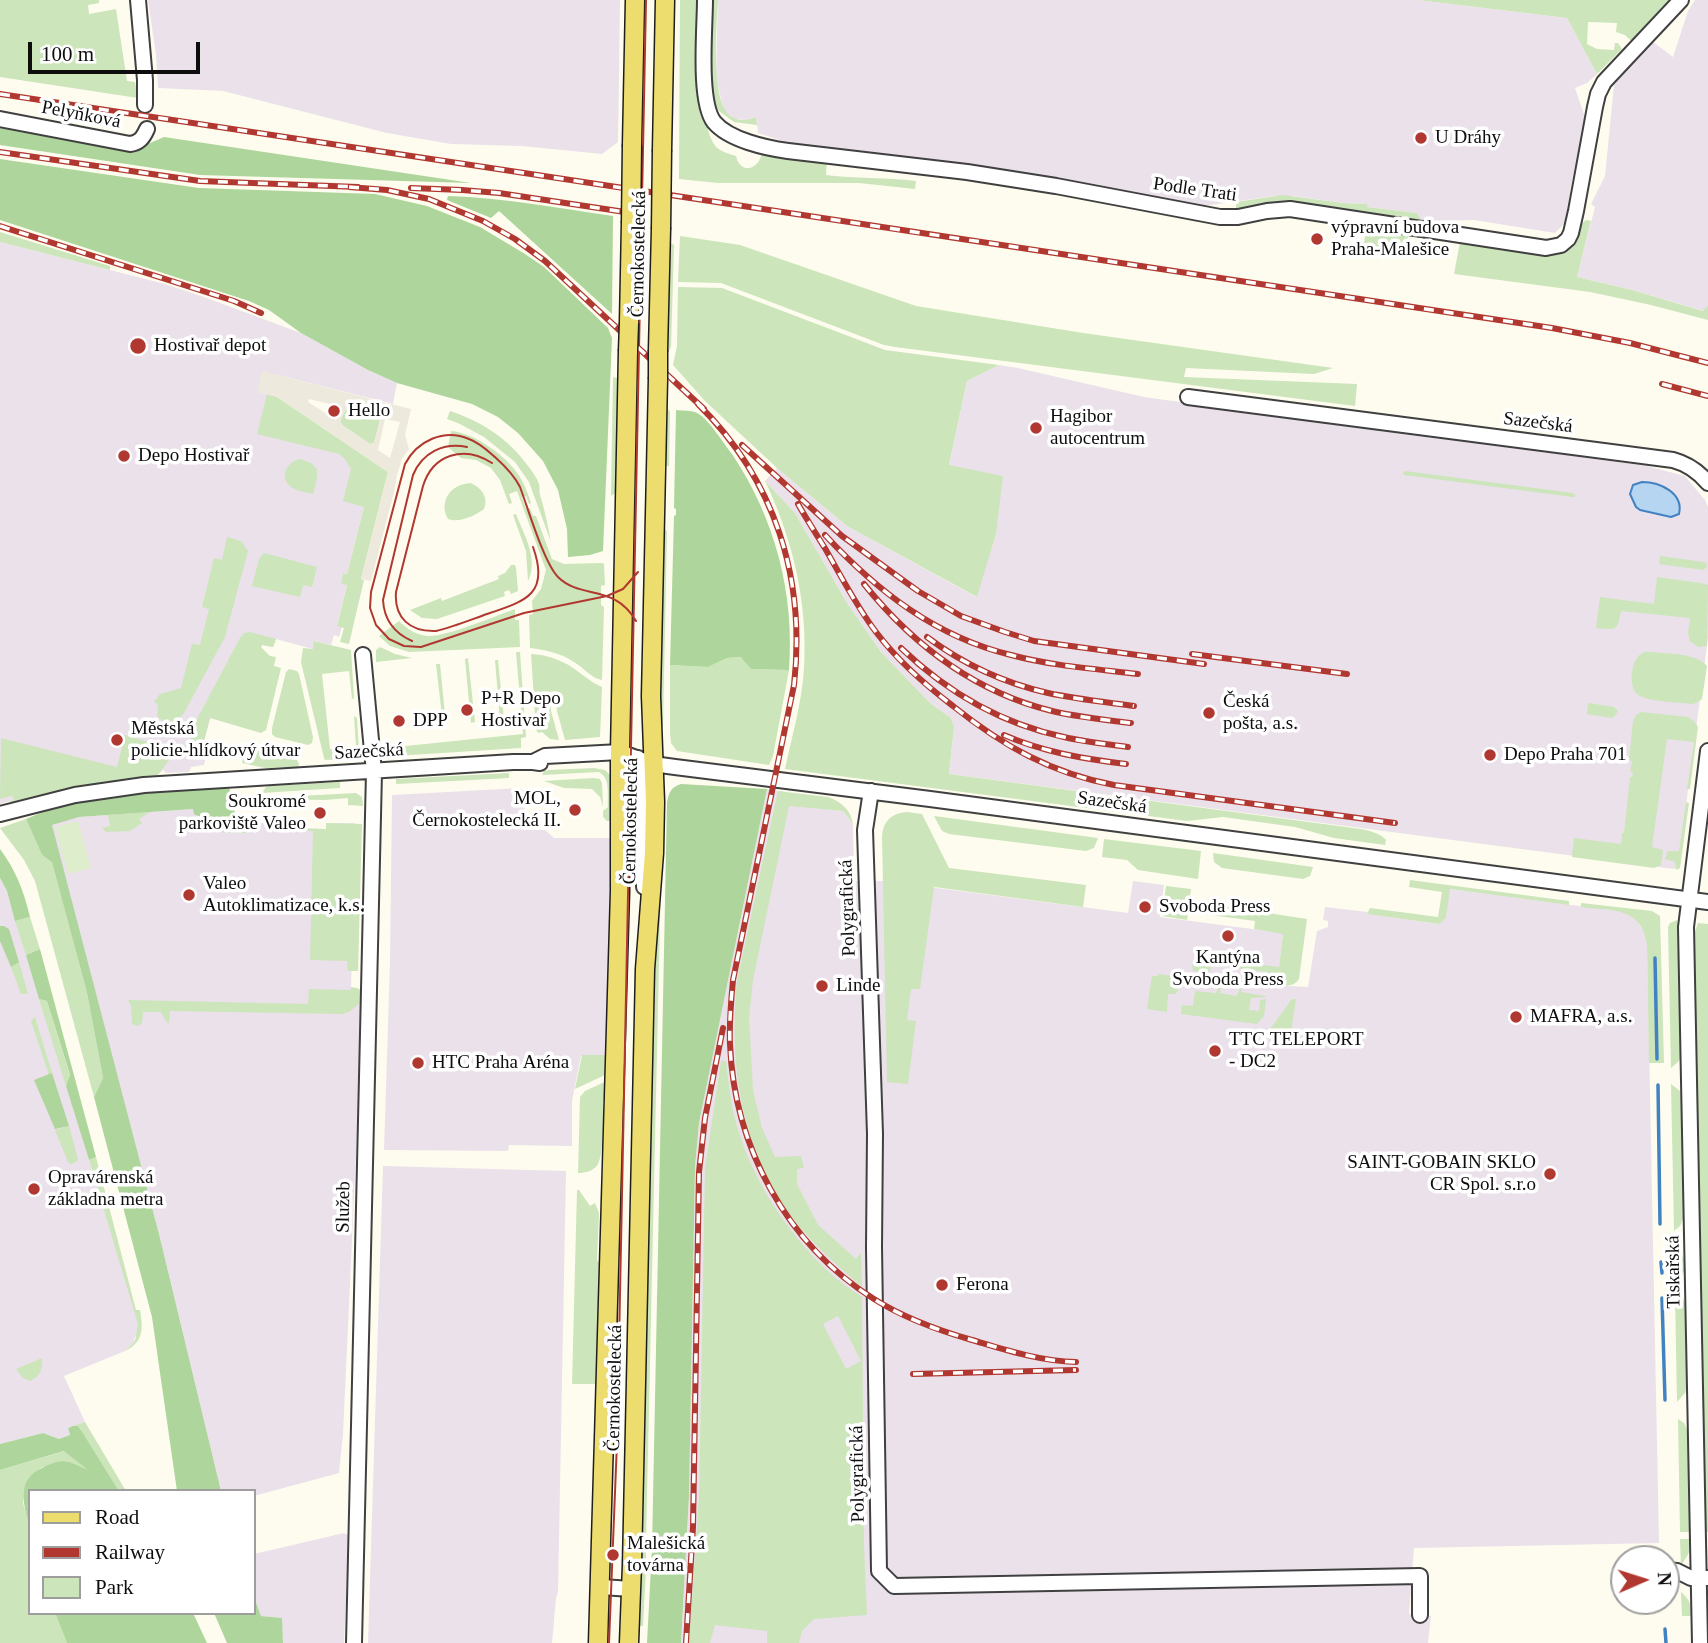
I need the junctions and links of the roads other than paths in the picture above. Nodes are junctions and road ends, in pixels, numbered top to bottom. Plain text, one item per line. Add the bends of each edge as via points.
1 (138, 0) edge
2 (635, 0) edge
3 (664, 0) edge
4 (705, 0) edge
5 (1681, 0) edge
6 (145, 105) dead end
7 (0, 119) edge
8 (143, 135) dead end
9 (1188, 397) dead end
10 (1708, 483) edge
11 (363, 655) dead end
12 (1708, 751) edge
13 (632, 758) junction
14 (374, 772) junction
15 (870, 791) junction
16 (0, 814) edge
17 (1689, 900) junction
18 (1708, 902) edge
19 (1680, 1573) edge
20 (1703, 1578) edge
21 (601, 1587) junction
22 (632, 1589) junction
23 (1420, 1615) dead end
24 (354, 1643) edge
25 (598, 1643) edge
26 (628, 1643) edge
27 (1700, 1643) edge

1 - 6 street
2 - 13 main road, Černokostelecká, bridge via 628,351
3 - 13 main road, Černokostelecká, bridge via 651,696
4 - 5 street, Podle Trati via 707,107 723,130 757,144 1031,182 1204,215 1238,217 1290,209 1546,248 1568,239 1604,82
7 - 8 street, Pelyňková via 130,144
9 - 10 street, Sazečská via 1673,460 1685,463
11 - 14 street, Služeb
12 - 17 street
13 - 14 street, Sazečská
13 - 15 street, Sazečská
13 - 21 main road, Černokostelecká via 620,891
13 - 22 main road, Černokostelecká via 654,853 645,968
14 - 16 street, Sazečská via 144,785 75,795
14 - 24 street, Služeb
15 - 17 street, Sazečská
15 - 23 street, Polygrafická via 865,830 875,1134 879,1572 894,1586 1420,1576
17 - 18 street, Sazečská
17 - 20 street, Tiskařská via 1686,927
19 - 20 street
20 - 27 street, Tiskařská
21 - 22 street
21 - 25 main road, Černokostelecká
22 - 26 main road, Černokostelecká

